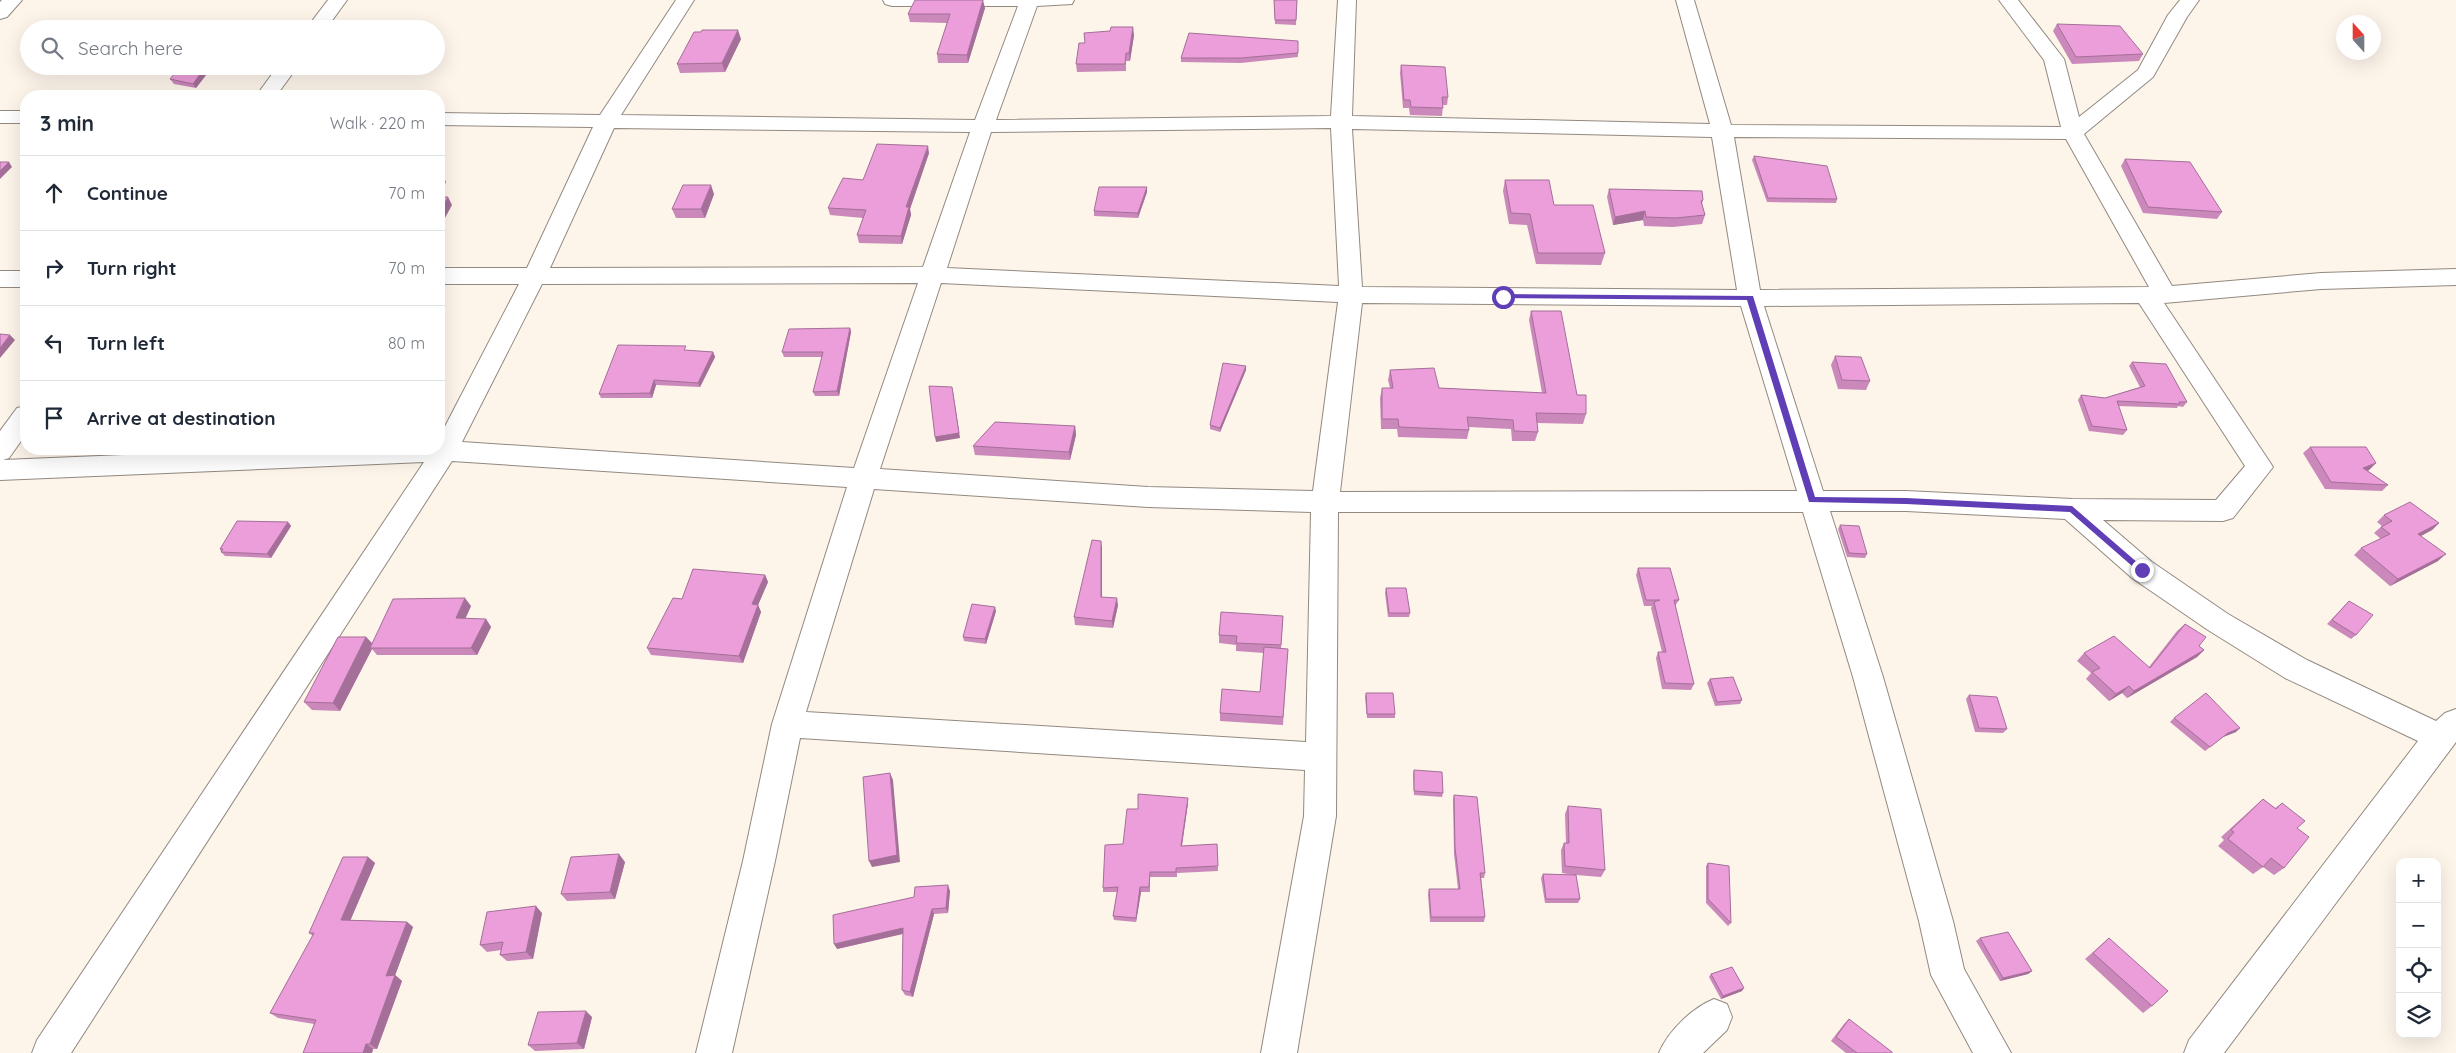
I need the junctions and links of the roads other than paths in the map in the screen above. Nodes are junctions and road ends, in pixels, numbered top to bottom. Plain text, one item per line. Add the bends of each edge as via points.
1 (13, 0) edge
2 (338, 0) edge
3 (685, 0) edge
4 (892, 0) edge
5 (1030, 0) edge
6 (1065, 0) edge
7 (1346, 0) edge
8 (1685, 0) edge
9 (2008, 0) edge
10 (2190, 0) edge
11 (0, 13) edge
12 (323, 20) edge
13 (281, 75) edge
14 (270, 90) edge
15 (0, 117) edge
16 (20, 117) edge
17 (445, 119) edge
18 (606, 122) junction
19 (1340, 122) junction
20 (983, 126) junction
21 (1722, 131) junction
22 (2072, 133) junction
23 (933, 274) junction
24 (535, 275) junction
25 (445, 276) edge
26 (2456, 277) edge
27 (20, 278) edge
28 (0, 279) edge
29 (2155, 294) junction
30 (1351, 295) junction
31 (1750, 298) junction
32 (20, 423) edge
33 (0, 451) edge
34 (445, 451) joint
35 (351, 455) edge
36 (442, 455) edge
37 (0, 470) edge
38 (864, 477) junction
39 (1812, 500) junction
40 (1325, 502) junction
41 (2072, 509) junction
42 (787, 724) junction
43 (2448, 730) edge
44 (1322, 758) junction
45 (1714, 1018) dead end
46 (50, 1053) edge
47 (714, 1053) edge
48 (1279, 1053) edge
49 (1677, 1053) edge
50 (1993, 1053) edge
51 (2202, 1053) edge

1 - 11 street
2 - 12 street
3 - 18 street
4 - 5 street
5 - 6 street
5 - 20 street
7 - 19 street
8 - 21 street
9 - 22 street via 2054,59
10 - 22 street via 2178,15 2146,73
13 - 14 street
15 - 16 street
17 - 18 street
18 - 20 street
18 - 24 street
19 - 20 street
19 - 21 street
19 - 30 street
20 - 23 street
21 - 22 street
21 - 31 street
22 - 29 street
23 - 24 street
23 - 30 street
23 - 38 street
24 - 25 street
24 - 34 street
26 - 29 street via 2320,281
27 - 28 street
29 - 31 street
29 - 41 street via 2260,467 2224,511
30 - 31 street
30 - 40 street
31 - 39 street
32 - 33 street
34 - 38 street
35 - 37 street
36 - 46 street
38 - 40 street via 1148,497
38 - 42 street
39 - 40 street
39 - 41 street
39 - 50 street via 1868,677 1934,912 1948,975
40 - 44 street
41 - 43 street via 2142,570 2218,622 2296,669
42 - 44 street
42 - 47 street
43 - 51 street
44 - 48 street via 1320,816
45 - 49 street

